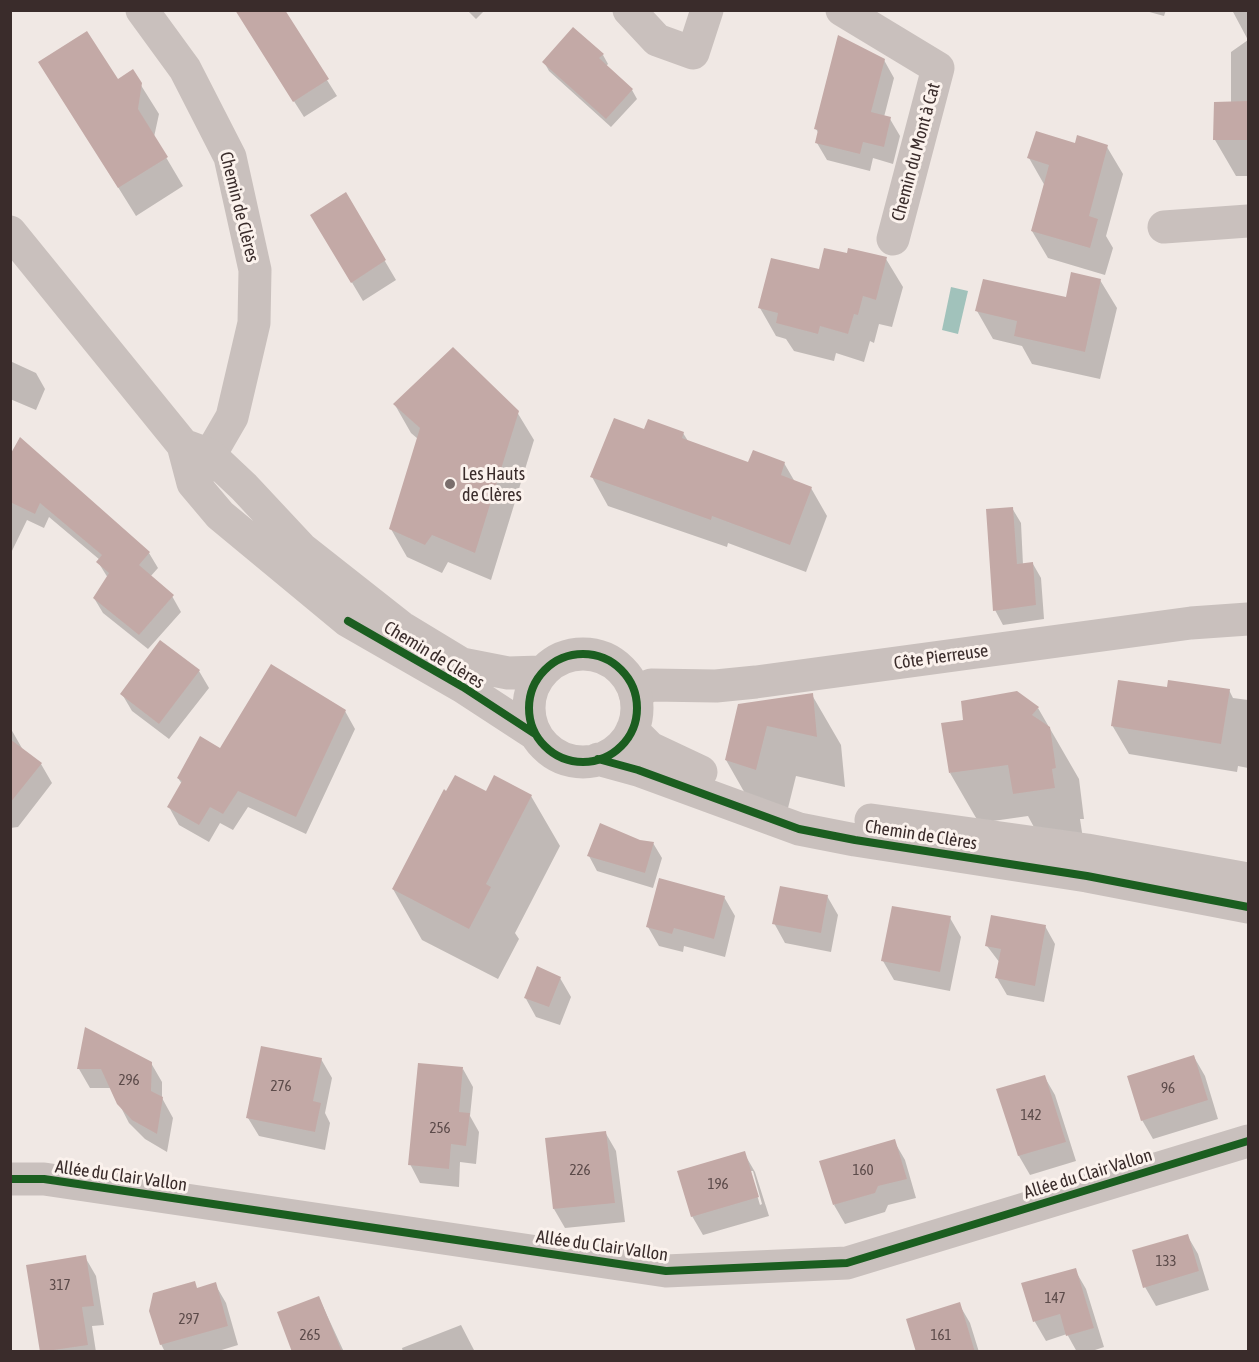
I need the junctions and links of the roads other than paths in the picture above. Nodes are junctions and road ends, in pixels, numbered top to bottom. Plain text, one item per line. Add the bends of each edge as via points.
1 (142, 10) edge
2 (629, 10) edge
3 (707, 10) edge
4 (842, 10) edge
5 (1248, 221) edge
6 (1164, 227) dead end
7 (10, 232) edge
8 (893, 239) dead end
9 (197, 450) junction
10 (1248, 619) edge
11 (541, 672) junction
12 (634, 693) junction
13 (632, 730) junction
14 (536, 734) junction
15 (598, 759) junction
16 (1248, 879) edge
17 (1248, 907) edge
18 (1248, 1142) edge
19 (10, 1179) edge

1 - 9 street, Chemin de Clères via 185,69 230,158 255,270 254,323 232,417
2 - 3 street via 657,40 693,53
4 - 8 street, Chemin du Mont à Cat via 938,68
5 - 6 street
7 - 9 street, Chemin de Clères
9 - 11 street, Chemin de Clères via 244,487 302,549 400,627 462,664 508,673
9 - 14 street, Chemin de Clères via 193,483 220,515 348,621
10 - 12 street, Côte Pierreuse via 1191,623 756,682 651,685
11 - 12 street via 556,660 574,654 594,654 612,662 626,676
11 - 14 street via 528,703
12 - 13 street via 637,706
13 - 15 street via 615,751
13 - 16 street, Chemin de Clères via 650,748 669,759 764,798 802,809 1087,850
14 - 15 street via 556,755 570,760
15 - 17 street, Chemin de Clères via 799,829
18 - 19 street, Allée du Clair Vallon via 847,1263 666,1271 56,1181

